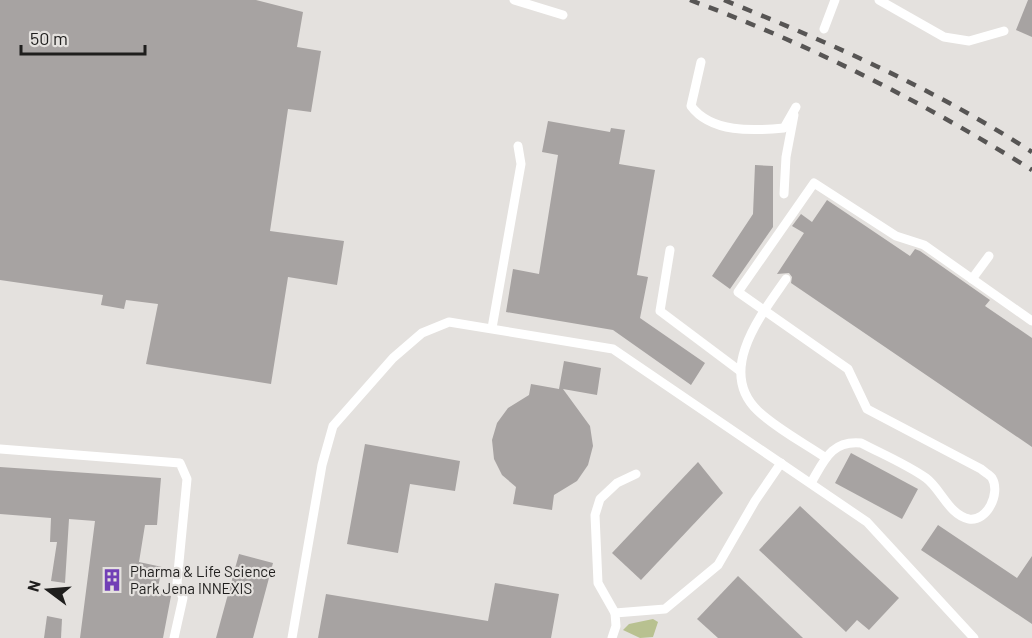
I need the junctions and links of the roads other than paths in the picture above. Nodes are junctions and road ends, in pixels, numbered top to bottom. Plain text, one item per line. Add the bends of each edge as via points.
1 (514, 0) edge
2 (835, 0) edge
3 (879, 0) edge
4 (563, 15) dead end
5 (824, 29) dead end
6 (1004, 31) dead end
7 (702, 62) dead end
8 (518, 146) dead end
9 (784, 194) dead end
10 (670, 250) dead end
11 (989, 256) dead end
12 (786, 279) dead end
13 (972, 279) junction
14 (1032, 321) edge
15 (492, 328) junction
16 (740, 371) junction
17 (0, 449) edge
18 (826, 458) junction
19 (781, 463) junction
20 (636, 474) dead end
21 (811, 483) junction
22 (615, 613) junction
23 (174, 638) edge
24 (292, 638) edge
25 (612, 638) edge
26 (974, 638) edge

1 - 4 lane
2 - 5 lane
3 - 6 lane via 944,37 969,41
7 - 9 lane via 691,106 700,118 747,132 784,128 796,107 786,157
8 - 15 lane via 521,164
10 - 16 lane via 660,311
11 - 13 lane
12 - 16 lane via 751,332
13 - 14 lane
13 - 18 lane via 924,245 896,236 814,183 738,292 848,369 867,409 992,478 993,501 977,519 967,519 950,507 927,478 861,443 838,444
15 - 19 lane via 613,349
15 - 24 lane via 449,322 422,333 393,358 333,426 322,465
16 - 18 lane via 746,396 758,411
17 - 23 lane via 180,463 187,479 177,583 183,598
18 - 21 lane
19 - 21 lane
19 - 22 lane via 718,565 665,609
20 - 22 lane via 617,483 600,499 596,515 598,583
21 - 26 lane via 867,522
22 - 25 lane

